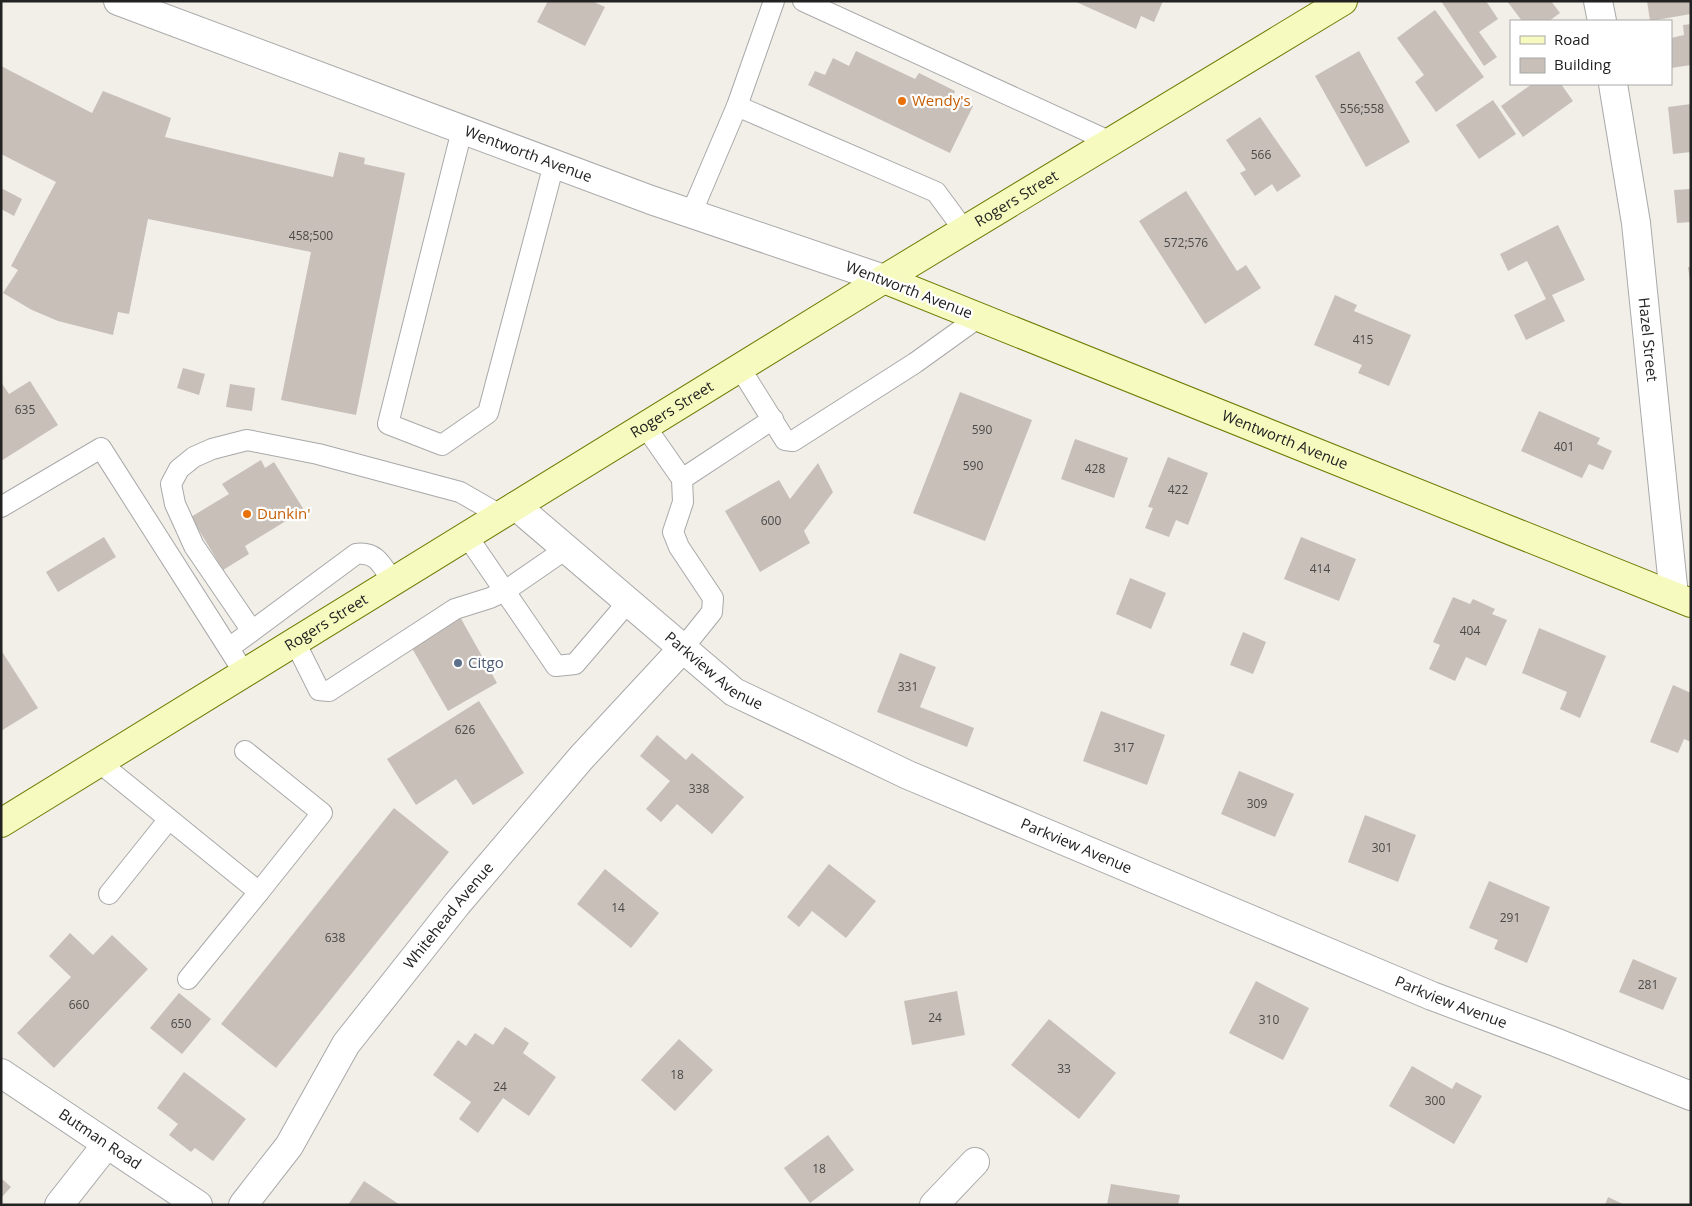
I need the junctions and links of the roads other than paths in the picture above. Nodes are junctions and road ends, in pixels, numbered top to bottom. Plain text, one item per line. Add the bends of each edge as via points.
1 (118, 1) edge
2 (774, 1) edge
3 (803, 1) edge
4 (1343, 1) edge
5 (1598, 1) edge
6 (1602, 20) edge
7 (1613, 85) edge
8 (737, 106) junction
9 (462, 130) junction
10 (1111, 142) junction
11 (554, 164) junction
12 (691, 214) junction
13 (964, 230) junction
14 (884, 279) junction
15 (979, 317) junction
16 (740, 368) junction
17 (773, 419) junction
18 (645, 426) junction
19 (682, 479) junction
20 (1, 507) edge
21 (508, 511) junction
22 (467, 536) junction
23 (566, 548) junction
24 (393, 582) junction
25 (505, 591) junction
26 (1682, 600) edge
27 (628, 602) junction
28 (252, 631) junction
29 (295, 642) junction
30 (229, 648) junction
31 (683, 648) junction
32 (245, 674) junction
33 (245, 751) dead end
34 (100, 763) junction
35 (169, 819) junction
36 (1, 823) edge
37 (259, 892) junction
38 (109, 894) dead end
39 (188, 979) dead end
40 (1, 1074) edge
41 (1691, 1096) edge
42 (107, 1144) junction
43 (975, 1162) dead end
44 (59, 1205) edge
45 (198, 1205) edge
46 (243, 1205) edge
47 (934, 1205) edge

1 - 9 street, Wentworth Avenue
2 - 8 lane
3 - 10 lane
4 - 10 main road, Rogers Street
5 - 6 street
7 - 26 street, Hazel Street via 1636,222
8 - 12 lane
8 - 13 lane via 936,192
9 - 11 street, Wentworth Avenue
9 - 11 lane via 388,424 442,445 488,413
10 - 13 main road, Rogers Street
11 - 12 street, Wentworth Avenue
12 - 14 street, Wentworth Avenue
13 - 14 main road, Rogers Street
14 - 15 main road, Wentworth Avenue
14 - 16 main road, Rogers Street
15 - 17 lane via 793,442 785,440
15 - 26 main road, Wentworth Avenue
16 - 17 lane
16 - 18 main road, Rogers Street
17 - 19 lane
18 - 19 lane
18 - 21 main road, Rogers Street
19 - 31 lane via 683,502 673,532 712,598 712,612
20 - 30 lane via 101,448
21 - 22 main road, Rogers Street
21 - 23 street, Parkview Avenue
21 - 28 lane via 460,492 318,454 247,440 194,457 179,469 172,484 175,504 194,546
22 - 24 main road, Rogers Street
22 - 25 lane
23 - 25 lane
23 - 27 street, Parkview Avenue
24 - 28 lane via 374,556 356,554
24 - 29 main road, Rogers Street
25 - 27 lane via 556,666 575,664
25 - 29 lane via 454,609 329,691 319,690
27 - 31 street, Parkview Avenue
28 - 30 lane
29 - 32 main road, Rogers Street
30 - 32 lane
31 - 41 street, Parkview Avenue via 734,692 908,775 1432,996
31 - 46 street, Whitehead Avenue via 581,758 457,904 346,1044 290,1146
32 - 34 main road, Rogers Street
33 - 37 lane via 322,813
34 - 35 lane
34 - 36 main road, Rogers Street
35 - 37 lane
35 - 38 lane
37 - 39 lane
40 - 42 street, Butman Road
42 - 44 street
42 - 45 street, Butman Road
43 - 47 street

